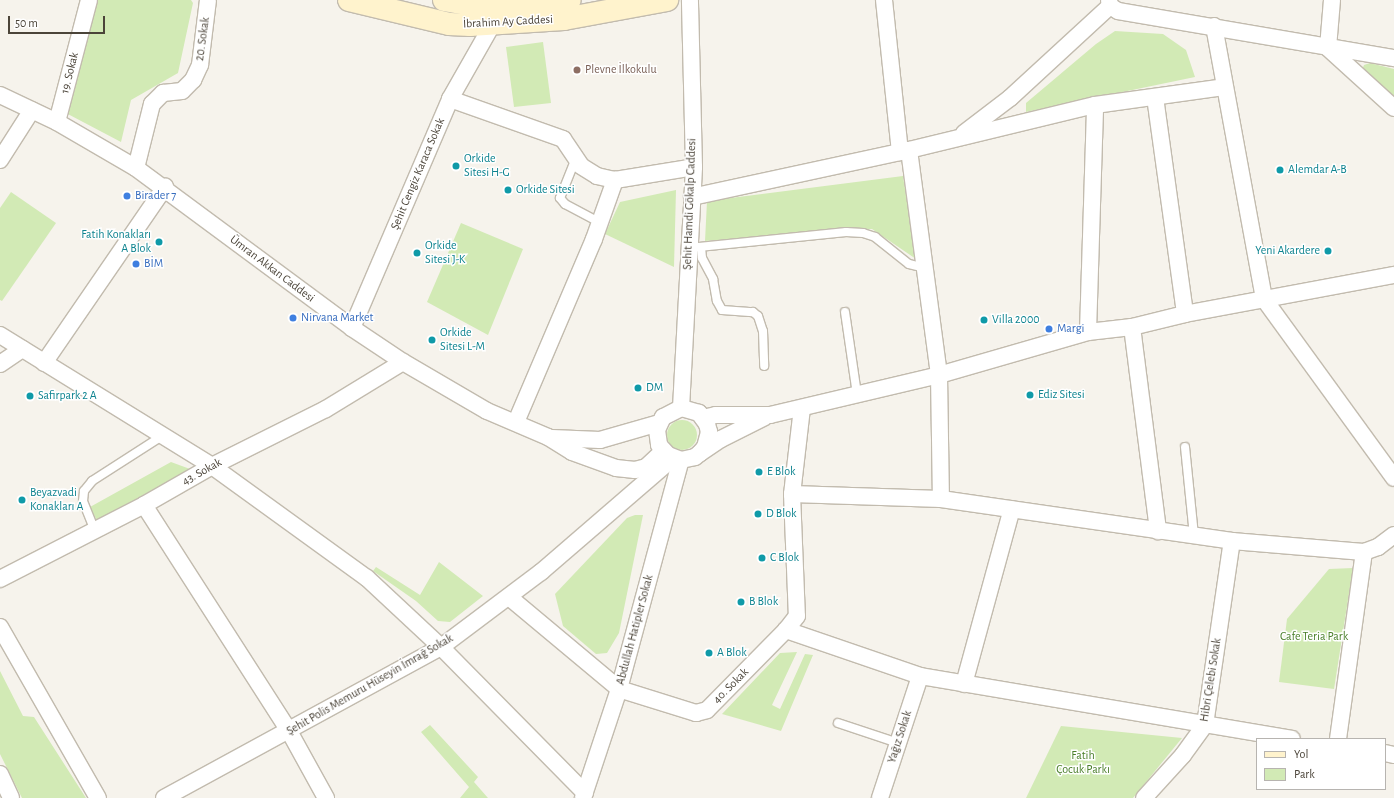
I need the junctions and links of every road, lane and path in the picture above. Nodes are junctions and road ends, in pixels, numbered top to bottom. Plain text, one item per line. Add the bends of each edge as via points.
1 (89, 0) edge
2 (208, 0) edge
3 (349, 0) edge
4 (444, 0) edge
5 (570, 0) edge
6 (667, 0) edge
7 (690, 0) edge
8 (884, 0) edge
9 (1332, 0) edge
10 (1110, 3) edge
11 (492, 25) junction
12 (1214, 26) junction
13 (1328, 48) junction
14 (1394, 58) edge
15 (1224, 87) junction
16 (0, 95) edge
17 (1155, 97) junction
18 (450, 99) junction
19 (1095, 105) junction
20 (1394, 108) edge
21 (32, 110) junction
22 (57, 122) junction
23 (958, 138) junction
24 (904, 151) junction
25 (576, 158) junction
26 (0, 160) edge
27 (694, 167) junction
28 (136, 168) junction
29 (614, 180) junction
30 (165, 187) junction
31 (692, 197) junction
32 (600, 223) junction
33 (695, 247) junction
34 (925, 268) junction
35 (1394, 275) edge
36 (1264, 299) junction
37 (845, 312) dead end
38 (1184, 314) junction
39 (1132, 327) junction
40 (352, 328) junction
41 (1088, 332) junction
42 (0, 335) edge
43 (22, 349) junction
44 (403, 362) junction
45 (44, 363) junction
46 (0, 364) edge
47 (764, 366) dead end
48 (939, 375) junction
49 (857, 394) junction
50 (681, 408) junction
51 (802, 408) junction
52 (770, 415) junction
53 (703, 418) junction
54 (516, 422) junction
55 (659, 423) junction
56 (162, 436) junction
57 (548, 437) junction
58 (1185, 447) dead end
59 (700, 453) junction
60 (672, 456) junction
61 (212, 466) junction
62 (1394, 478) edge
63 (792, 494) junction
64 (941, 499) junction
65 (144, 505) junction
66 (1012, 509) junction
67 (1158, 530) junction
68 (95, 531) junction
69 (1194, 536) junction
70 (1392, 540) edge
71 (1232, 541) junction
72 (1364, 552) junction
73 (0, 580) edge
74 (509, 597) junction
75 (0, 627) edge
76 (786, 630) junction
77 (441, 647) junction
78 (920, 676) junction
79 (964, 684) junction
80 (619, 689) junction
81 (838, 723) dead end
82 (1204, 725) junction
83 (289, 731) junction
84 (1286, 738) edge
85 (1338, 738) edge
86 (898, 743) junction
87 (0, 774) edge
88 (584, 796) edge
89 (11, 798) edge
90 (98, 798) edge
91 (164, 798) edge
92 (326, 798) edge
93 (880, 798) edge
94 (1144, 798) edge

1 - 22 street, 19. Sokak
2 - 28 street, 20. Sokak via 200,64 193,80 182,91 162,93 152,104
3 - 11 main road, İbrahim Ay Caddesi via 449,24
4 - 5 main road, İbrahim Ay Caddesi via 483,7 516,7
6 - 11 main road, İbrahim Ay Caddesi via 564,19
7 - 27 street, Şehit Hamdi Gökalp Caddesi
8 - 24 street
9 - 13 street
10 - 12 street via 1118,11
10 - 23 street via 1010,98
11 - 18 street, Şehit Cengiz Karaca Sokak
12 - 13 street
12 - 15 street
13 - 14 street
13 - 20 street
15 - 17 street
15 - 36 street
16 - 21 street, Ümran Akkan Caddesi
17 - 19 street
17 - 38 street
18 - 25 street via 563,139
18 - 40 street, Şehit Cengiz Karaca Sokak
19 - 23 street
19 - 41 street
21 - 22 street, Ümran Akkan Caddesi
21 - 26 street
22 - 28 street, Ümran Akkan Caddesi
23 - 24 street
24 - 31 street
24 - 34 street
25 - 29 street via 581,166 596,176
25 - 32 lane via 560,198 565,204
27 - 29 street
27 - 31 street, Şehit Hamdi Gökalp Caddesi
28 - 30 street, Ümran Akkan Caddesi
29 - 32 street
30 - 40 street, Ümran Akkan Caddesi
30 - 45 street
31 - 33 street, Şehit Hamdi Gökalp Caddesi
32 - 54 street
33 - 34 lane via 846,232 863,233 875,237 909,264
33 - 47 lane via 713,279 717,301 722,310 753,312 758,316 763,331
33 - 50 street, Şehit Hamdi Gökalp Caddesi
34 - 48 street
35 - 36 street
36 - 38 street
36 - 62 street
37 - 49 lane
38 - 39 street
39 - 41 street
39 - 67 street
40 - 44 street, Ümran Akkan Caddesi
41 - 48 street
42 - 43 street
43 - 45 street
43 - 46 street
44 - 54 street, Ümran Akkan Caddesi via 487,411
44 - 61 street, 43. Sokak via 326,409
45 - 56 street
48 - 49 street
48 - 64 street
49 - 51 street
50 - 53 street via 693,410
50 - 55 street via 668,413
51 - 52 street
51 - 63 street, 40. Sokak
52 - 53 street via 716,415
52 - 59 street via 728,435
53 - 59 street via 709,432 705,447
54 - 57 street, Ümran Akkan Caddesi
55 - 57 street via 600,440
55 - 60 street via 657,438
56 - 61 street
56 - 68 lane via 92,481 84,491 83,501
57 - 60 street via 572,452 616,468 635,470
58 - 69 lane
59 - 60 street
60 - 74 street, Şehit Polis Memuru Hüseyin İmrağ Sokak via 602,522
60 - 80 street, Abdullah Hatipler Sokak
61 - 65 street, 43. Sokak
61 - 77 street via 366,578
63 - 64 street
63 - 76 street, 40. Sokak via 797,616
64 - 66 street
65 - 68 street, 43. Sokak
65 - 83 street
66 - 67 street
66 - 79 street
67 - 69 street
68 - 73 street, 43. Sokak
69 - 71 street
70 - 72 street
71 - 72 street
71 - 82 street, Hibri Çelebi Sokak
72 - 85 street
74 - 77 street, Şehit Polis Memuru Hüseyin İmrağ Sokak
74 - 80 street
75 - 90 street
76 - 78 street
76 - 80 street, 40. Sokak via 706,710 696,713
77 - 83 street, Şehit Polis Memuru Hüseyin İmrağ Sokak
77 - 88 street
78 - 79 street
78 - 86 street, Yağız Sokak
79 - 82 street
80 - 88 street, Abdullah Hatipler Sokak
81 - 86 lane
82 - 84 street
82 - 94 street, Hibri Çelebi Sokak via 1183,755
83 - 91 street, Şehit Polis Memuru Hüseyin İmrağ Sokak
83 - 92 street
86 - 93 street, Yağız Sokak
87 - 89 street

